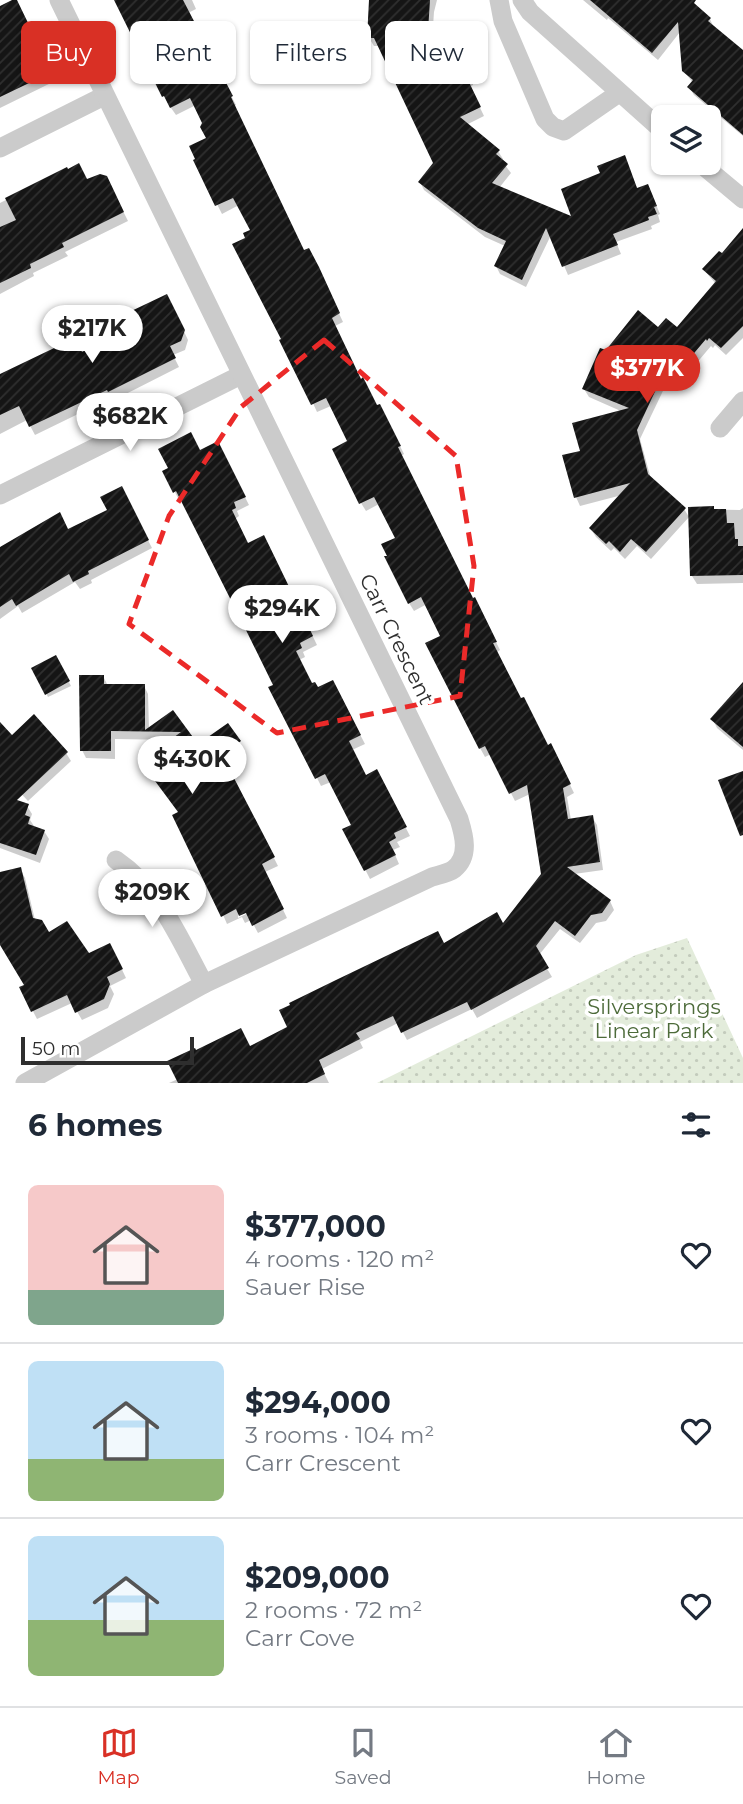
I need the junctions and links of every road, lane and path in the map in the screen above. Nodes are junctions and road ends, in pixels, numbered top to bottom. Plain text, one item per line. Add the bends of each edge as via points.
1 (59, 0) edge
2 (499, 0) edge
3 (522, 0) edge
4 (619, 93) junction
5 (104, 96) junction
6 (651, 121) edge
7 (0, 148) edge
8 (714, 175) edge
9 (743, 199) edge
10 (241, 375) junction
11 (743, 401) edge
12 (720, 428) dead end
13 (0, 495) edge
14 (116, 860) dead end
15 (204, 984) junction
16 (25, 1083) edge

1 - 5 street, Carr Crescent
2 - 4 street via 503,21 545,119 553,127 564,131
3 - 4 street
4 - 6 street
5 - 7 street
5 - 10 street, Carr Crescent
8 - 9 street
10 - 13 street
10 - 15 street, Carr Crescent via 465,839 463,856 454,870
11 - 12 street
14 - 15 street via 133,871 161,904
15 - 16 street, Carr Crescent

